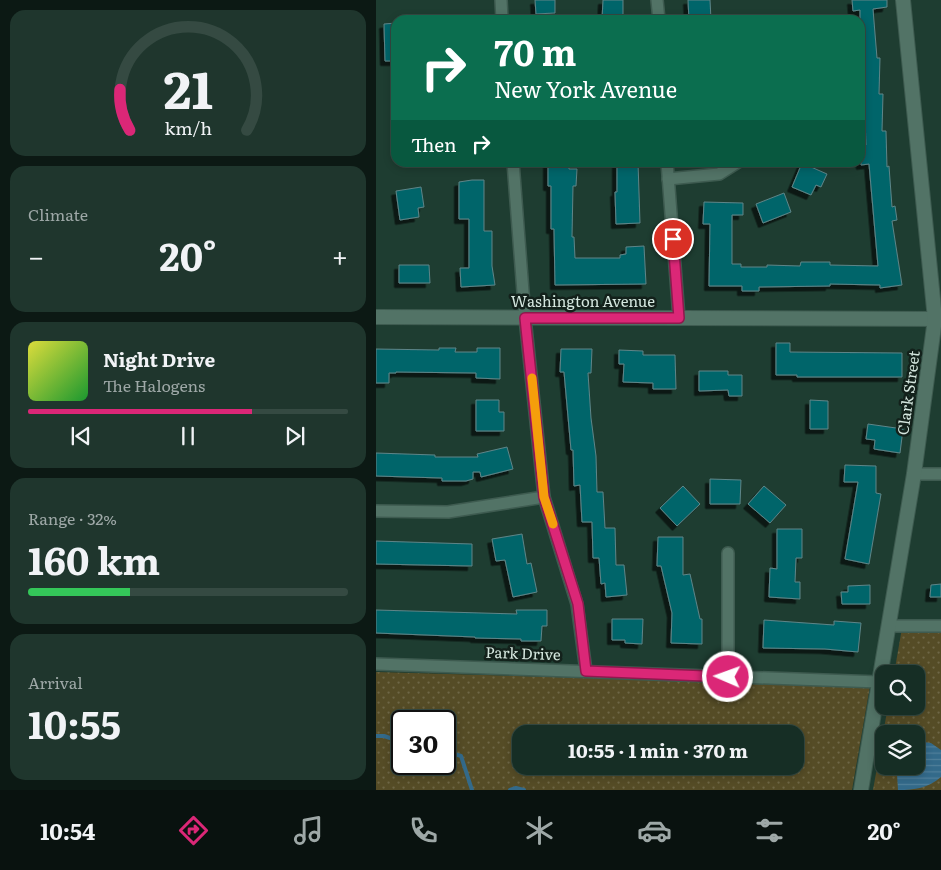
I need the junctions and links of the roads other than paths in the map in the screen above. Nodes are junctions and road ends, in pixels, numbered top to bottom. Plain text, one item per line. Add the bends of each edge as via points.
1 (501, 0) edge
2 (657, 0) edge
3 (903, 0) edge
4 (502, 15) edge
5 (658, 15) edge
6 (513, 167) edge
7 (667, 167) edge
8 (730, 167) edge
9 (668, 179) junction
10 (376, 317) edge
11 (525, 318) junction
12 (679, 318) junction
13 (938, 319) edge
14 (914, 474) junction
15 (941, 474) edge
16 (544, 497) junction
17 (376, 511) edge
18 (728, 553) dead end
19 (889, 626) junction
20 (941, 626) edge
21 (376, 664) edge
22 (882, 665) edge
23 (586, 671) junction
24 (728, 677) junction
25 (875, 682) edge
26 (875, 706) edge
27 (861, 789) edge

1 - 4 street
2 - 5 street
3 - 13 street, Clark Street
6 - 11 street
7 - 9 street
8 - 9 street via 719,174
9 - 12 street
10 - 11 street, Washington Avenue
11 - 12 street, Washington Avenue
11 - 16 street
12 - 13 street, Washington Avenue
13 - 14 street, Clark Street
14 - 15 street
14 - 19 street, Clark Street
16 - 17 street via 448,512
16 - 23 street via 578,604
18 - 24 street
19 - 20 street
19 - 22 street, Clark Street
21 - 23 street, Park Drive
23 - 24 street, Park Drive
24 - 25 street, Park Drive
26 - 27 street, Clark Street

